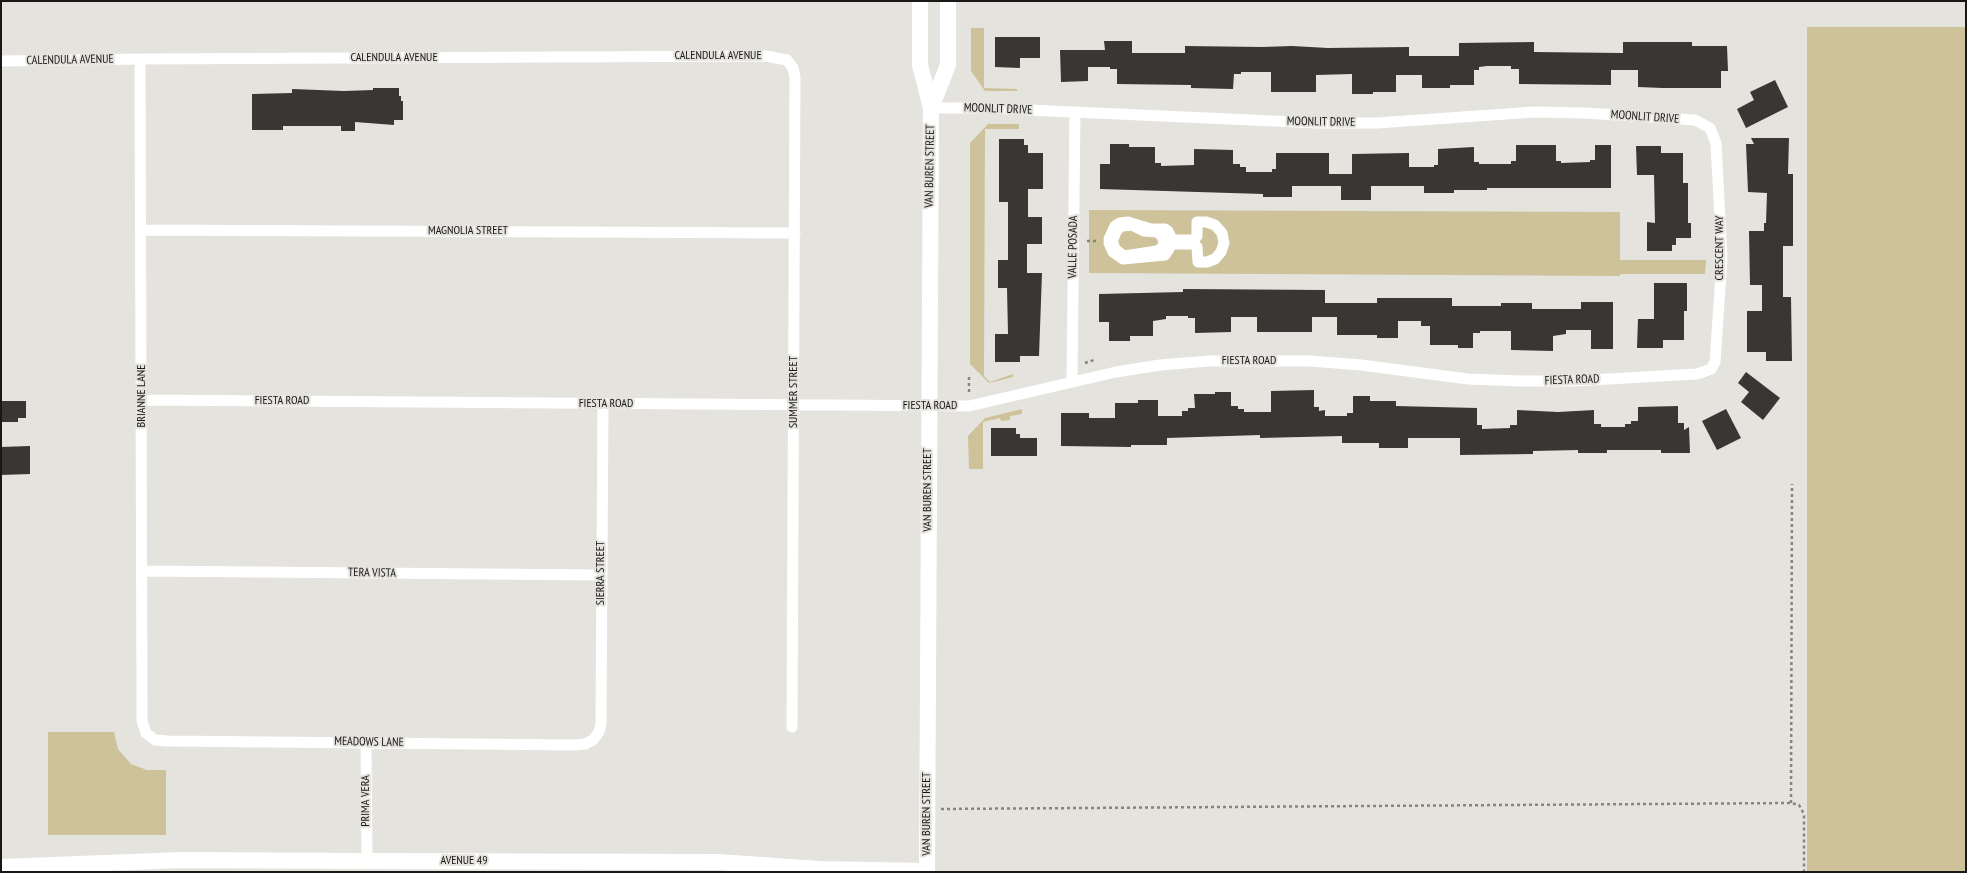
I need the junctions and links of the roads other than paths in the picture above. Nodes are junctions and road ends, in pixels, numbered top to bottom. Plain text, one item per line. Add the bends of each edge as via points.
1 (920, 1) edge
2 (948, 1) edge
3 (140, 59) junction
4 (787, 60) joint
5 (1, 61) edge
6 (931, 108) junction
7 (1074, 112) junction
8 (1710, 128) joint
9 (141, 230) junction
10 (1152, 232) joint
11 (795, 233) junction
12 (1711, 369) joint
13 (1072, 381) junction
14 (142, 400) junction
15 (603, 404) junction
16 (794, 405) junction
17 (928, 406) junction
18 (143, 571) junction
19 (601, 575) junction
20 (792, 727) dead end
21 (146, 733) joint
22 (593, 740) joint
23 (366, 742) junction
24 (367, 861) junction
25 (1, 867) edge
26 (927, 872) edge

1 - 6 street, VAN BUREN STREET via 920,65
2 - 6 street, VAN BUREN STREET via 948,65
3 - 4 street, CALENDULA AVENUE via 766,56
3 - 5 street, CALENDULA AVENUE
3 - 9 street, BRIANNE LANE
4 - 11 street, SUMMER STREET via 793,68 795,77
6 - 7 street, MOONLIT DRIVE
6 - 17 street, VAN BUREN STREET
7 - 8 street, MOONLIT DRIVE via 1318,123 1378,123 1490,114 1585,113 1695,120
7 - 13 street, VALLE POSADA
8 - 12 street, CRESCENT WAY via 1716,143 1722,237 1716,355
9 - 11 street, MAGNOLIA STREET
9 - 14 street, BRIANNE LANE
10 - 10 street via 1127,225 1117,230 1113,239 1109,239 1115,226 1128,222 1151,229 1168,230 1172,240 1194,240 1198,236 1198,222 1206,222 1215,225 1222,233 1224,243 1215,259 1207,262 1198,262 1198,247 1194,244 1172,244 1165,255 1129,259 1118,256 1109,243 1113,243 1115,249 1124,256 1157,251 1162,248 1164,242 1162,236
11 - 16 street, SUMMER STREET
12 - 13 street, FIESTA ROAD via 1697,374 1573,381 1521,381 1468,379 1310,361 1244,361 1160,365
13 - 17 street, FIESTA ROAD via 969,406
14 - 15 street, FIESTA ROAD
14 - 18 street, BRIANNE LANE
15 - 16 street, FIESTA ROAD
15 - 19 street, SIERRA STREET
16 - 17 street, FIESTA ROAD
16 - 20 street, SUMMER STREET
17 - 26 street, VAN BUREN STREET
18 - 19 street, TERA VISTA
18 - 21 street, BRIANNE LANE via 142,721
19 - 22 street, SIERRA STREET via 601,724
21 - 23 street, MEADOWS LANE via 155,740 168,741
22 - 23 street, MEADOWS LANE via 575,745
23 - 24 street, PRIMA VERA
24 - 25 street, AVENUE 49 via 182,860
24 - 26 street, AVENUE 49 via 718,862 819,869

